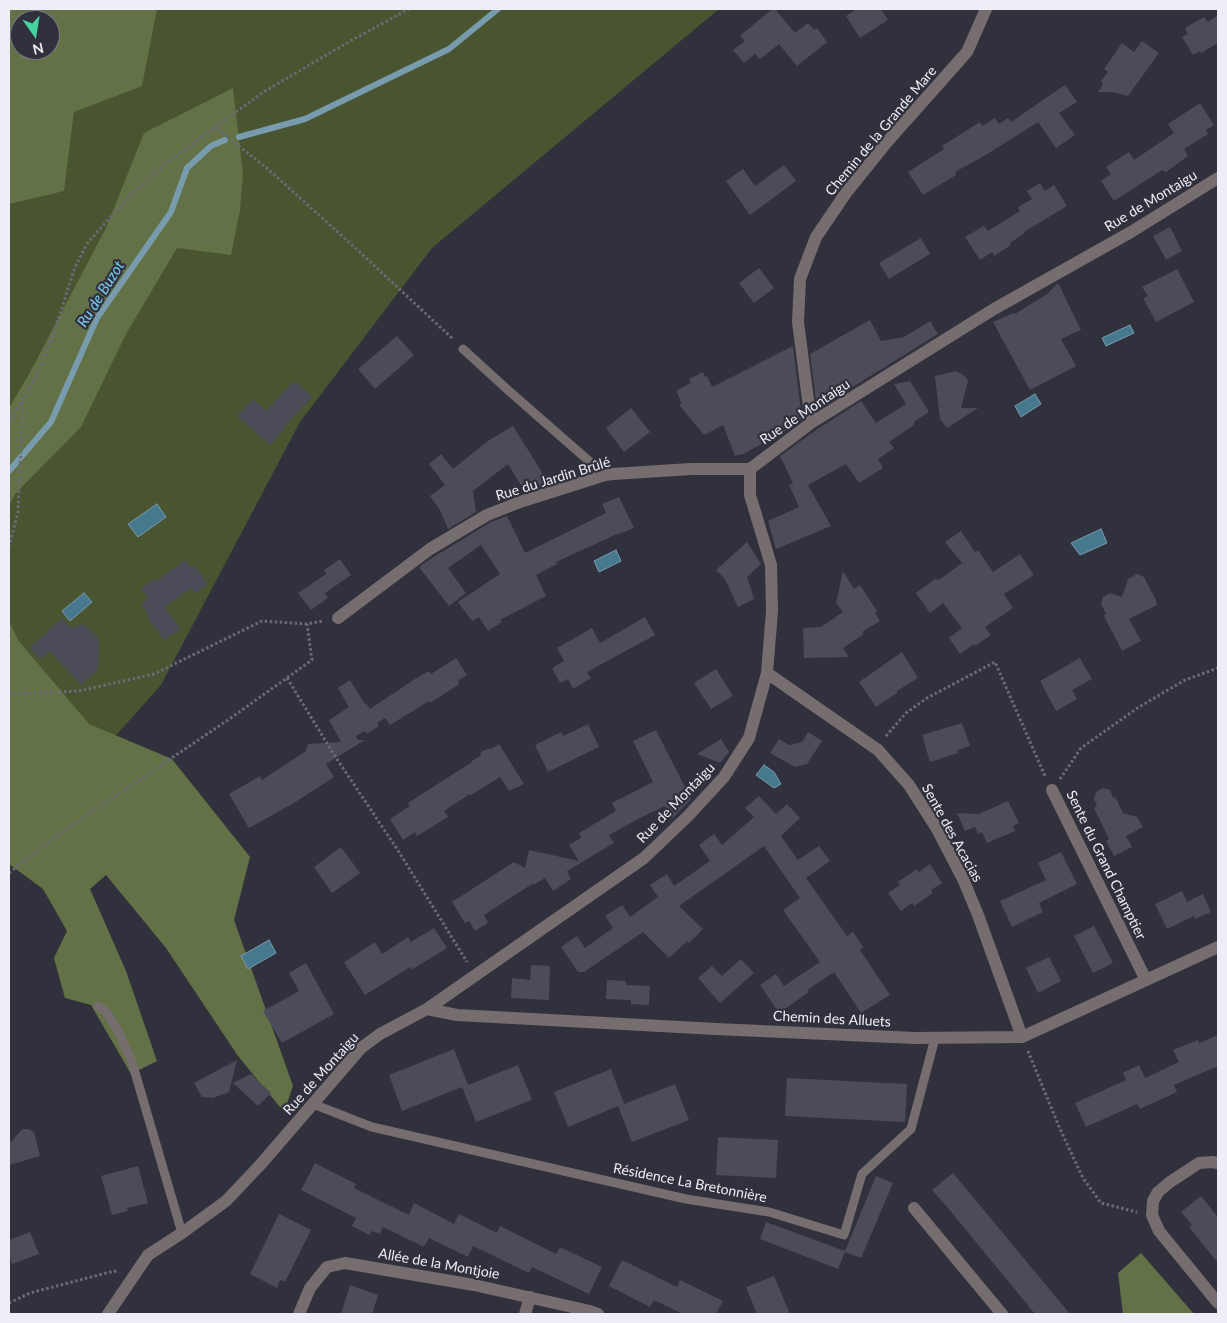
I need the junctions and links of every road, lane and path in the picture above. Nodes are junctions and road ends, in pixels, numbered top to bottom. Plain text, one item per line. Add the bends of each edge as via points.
1 (408, 9) edge
2 (986, 9) edge
3 (215, 127) junction
4 (1218, 178) edge
5 (463, 349) joint
6 (23, 400) junction
7 (9, 422) edge
8 (811, 423) junction
9 (750, 469) junction
10 (605, 476) junction
11 (9, 547) edge
12 (338, 618) joint
13 (307, 624) junction
14 (1218, 668) edge
15 (767, 673) junction
16 (287, 678) junction
17 (9, 694) edge
18 (878, 750) junction
19 (1052, 790) junction
20 (9, 872) edge
21 (1218, 947) edge
22 (475, 975) junction
23 (1146, 980) junction
24 (98, 1006) dead end
25 (426, 1009) junction
26 (1022, 1037) junction
27 (935, 1038) junction
28 (314, 1104) junction
29 (1218, 1163) edge
30 (914, 1208) dead end
31 (1152, 1215) junction
32 (182, 1233) junction
33 (134, 1275) junction
34 (530, 1297) junction
35 (9, 1303) edge
36 (1218, 1303) edge
37 (108, 1314) edge
38 (299, 1314) edge
39 (525, 1314) edge
40 (598, 1314) edge
41 (1002, 1314) edge

1 - 3 path via 265,91
2 - 8 street, Chemin de la Grande Mare via 967,52 887,142 816,237 800,279 798,322
3 - 5 path via 276,176
3 - 6 path via 146,181 88,242 75,266 37,375
4 - 8 street, Rue de Montaigu via 1131,232 994,309
5 - 10 lane
6 - 7 path
6 - 11 path via 18,512
8 - 9 street, Rue de Montaigu
9 - 10 street, Rue du Jardin Brûlé via 692,469
9 - 15 street, Rue de Montaigu via 750,495 770,565 772,611
10 - 12 street, Rue du Jardin Brûlé via 487,515 430,549
12 - 13 path
13 - 16 path via 312,660
13 - 17 path via 262,621 154,674 79,691
14 - 19 path, Sente du Grand Champtier via 1185,680 1139,707 1081,748
15 - 18 street, Sente des Acacias
15 - 22 street, Rue de Montaigu via 748,738 724,777 688,816 644,858
16 - 20 path via 53,838
16 - 22 path
18 - 19 path via 886,735 906,713 927,698 995,662
18 - 26 street, Sente des Acacias via 909,785 963,879
19 - 23 street, Sente du Grand Champtier
21 - 23 street, Chemin des Alluets
22 - 25 street, Rue de Montaigu
23 - 26 street, Chemin des Alluets
24 - 32 lane via 117,1029 132,1062
25 - 27 street, Chemin des Alluets via 457,1015
25 - 28 street, Rue de Montaigu via 361,1048
26 - 27 street, Chemin des Alluets
26 - 31 path via 1060,1129 1092,1191 1101,1203
27 - 28 lane, Résidence La Bretonnière via 911,1129 862,1174 844,1235 769,1212 686,1199 372,1127
28 - 32 street, Rue de Montaigu via 226,1201
29 - 31 street via 1198,1163 1170,1182 1158,1192
30 - 41 street
31 - 36 street via 1159,1231
32 - 33 street, Rue de Montaigu via 148,1255
33 - 35 path via 114,1271 30,1293
33 - 37 street, Rue de Montaigu
34 - 38 street, Allée de la Montjoie via 345,1263 327,1267 310,1288
34 - 39 street
34 - 40 street, Allée de la Montjoie

